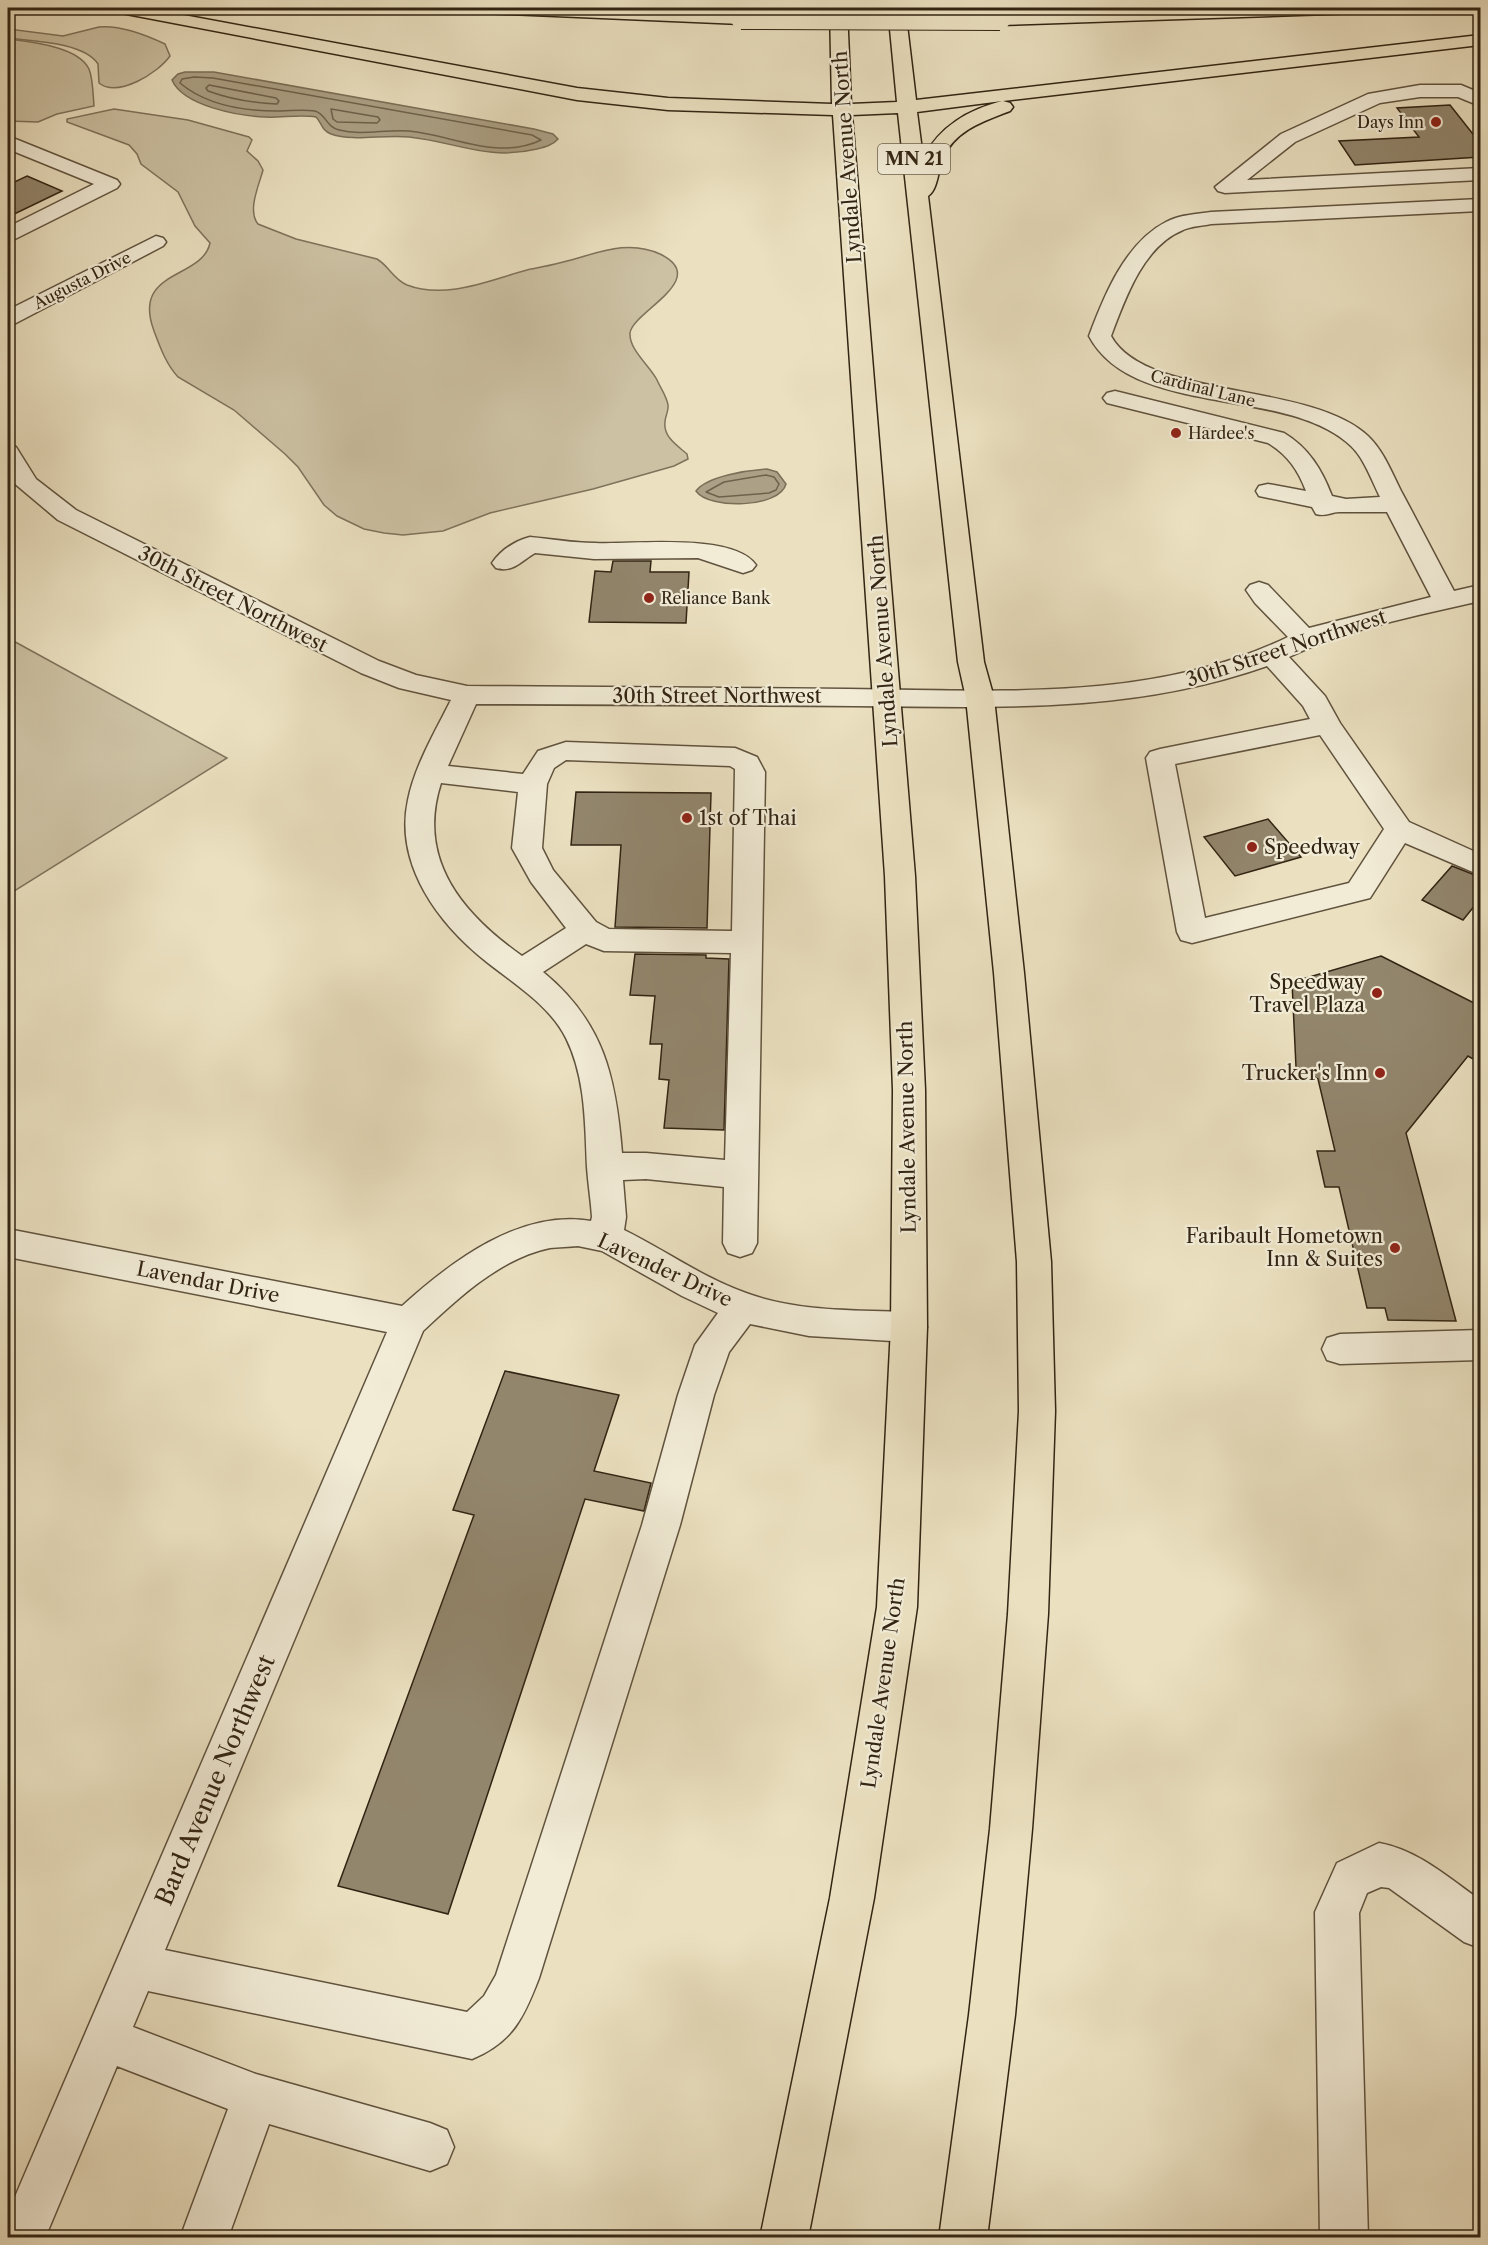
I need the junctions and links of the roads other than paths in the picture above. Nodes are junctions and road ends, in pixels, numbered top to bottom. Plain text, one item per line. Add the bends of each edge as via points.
1 (121, 8) edge
2 (482, 8) edge
3 (838, 8) edge
4 (897, 8) edge
5 (1359, 8) edge
6 (1480, 40) edge
7 (1177, 75) junction
8 (1480, 100) edge
9 (908, 107) junction
10 (842, 110) junction
11 (13, 150) edge
12 (1480, 174) edge
13 (1225, 188) junction
14 (1480, 205) edge
15 (919, 211) junction
16 (1230, 218) junction
17 (8, 234) edge
18 (156, 242) dead end
19 (8, 318) edge
20 (1134, 370) junction
21 (8, 452) edge
22 (1268, 491) dead end
23 (1396, 504) junction
24 (1323, 505) junction
25 (506, 563) dead end
26 (743, 565) dead end
27 (1259, 590) dead end
28 (1480, 593) edge
29 (1446, 601) junction
30 (1305, 639) junction
31 (1272, 655) junction
32 (467, 695) junction
33 (886, 697) junction
34 (980, 698) junction
35 (1327, 725) junction
36 (431, 773) junction
37 (533, 784) junction
38 (1399, 829) junction
39 (1480, 865) edge
40 (585, 930) junction
41 (747, 942) junction
42 (522, 971) junction
43 (604, 1167) junction
44 (742, 1175) junction
45 (606, 1237) junction
46 (8, 1243) edge
47 (740, 1243) dead end
48 (743, 1307) junction
49 (409, 1322) junction
50 (909, 1327) junction
51 (1480, 1346) edge
52 (1340, 1349) dead end
53 (1480, 1926) edge
54 (136, 1966) junction
55 (104, 2038) junction
56 (256, 2097) junction
57 (430, 2147) dead end
58 (21, 2238) edge
59 (204, 2238) edge
60 (784, 2238) edge
61 (963, 2238) edge
62 (1344, 2238) edge

1 - 10 highway via 577,94 668,104
2 - 5 highway, bridge via 886,21
3 - 10 highway, Lyndale Avenue North
4 - 9 highway, MN 21
6 - 7 highway
7 - 9 highway
7 - 15 highway via 1028,101 968,122 934,151
8 - 13 street via 1461,91 1420,91 1375,98 1288,138
9 - 10 highway
9 - 15 highway, MN 21
10 - 33 highway, Lyndale Avenue North
11 - 17 street via 110,184
12 - 13 street
13 - 16 street via 1215,194
14 - 16 street, Cardinal Lane
15 - 34 highway via 970,650
16 - 20 street, Cardinal Lane via 1191,220 1174,226 1161,233 1130,271 1112,302 1100,336 1105,348
18 - 19 street, Augusta Drive
20 - 23 street, Cardinal Lane via 1315,416 1341,427 1361,442
20 - 24 street via 1120,378 1109,401 1276,438 1300,454
21 - 32 street, 30th Street Northwest via 35,492 82,524 370,667 409,682
22 - 24 street
23 - 24 street
23 - 29 street, Cardinal Lane
25 - 26 street via 523,548 542,544 594,551 698,550 715,552
27 - 30 street
28 - 29 street, 30th Street Northwest
29 - 30 street, 30th Street Northwest
30 - 31 street, 30th Street Northwest
31 - 34 street, 30th Street Northwest via 1218,674 1165,686 1096,695
31 - 35 street via 1315,702
32 - 33 street, 30th Street Northwest
32 - 36 street
33 - 34 street, 30th Street Northwest
33 - 50 highway, Lyndale Avenue North via 900,876 909,1090
34 - 61 highway via 1033,1250 1037,1411 1028,1614 1011,1829
35 - 38 street
35 - 38 street via 1160,758 1192,932 1359,891
36 - 37 street
36 - 42 street via 422,802 419,832 438,891 467,930
37 - 40 street via 527,848 541,875
37 - 41 street via 541,761 566,751 735,757 747,763 751,772
38 - 39 street
40 - 41 street via 604,940
40 - 42 street
41 - 44 street
42 - 43 street via 566,1012 582,1038 598,1085
43 - 44 street via 645,1166
43 - 45 street via 609,1217
44 - 47 street
45 - 48 street, Lavender Drive
45 - 49 street, Lavender Drive via 568,1233 516,1245 452,1284
46 - 49 street, Lavendar Drive
48 - 50 street, Lavender Drive via 814,1322
48 - 54 street via 713,1346 661,1524 524,1955 509,1998 494,2021 472,2036
49 - 54 street, Bard Avenue Northwest
50 - 60 highway, Lyndale Avenue North via 897,1607 852,1898
51 - 52 street
53 - 62 street via 1397,1868 1378,1865 1352,1878 1337,1912
54 - 55 street, Bard Avenue Northwest
55 - 56 street
55 - 58 street, Bard Avenue Northwest
56 - 57 street
56 - 59 street

